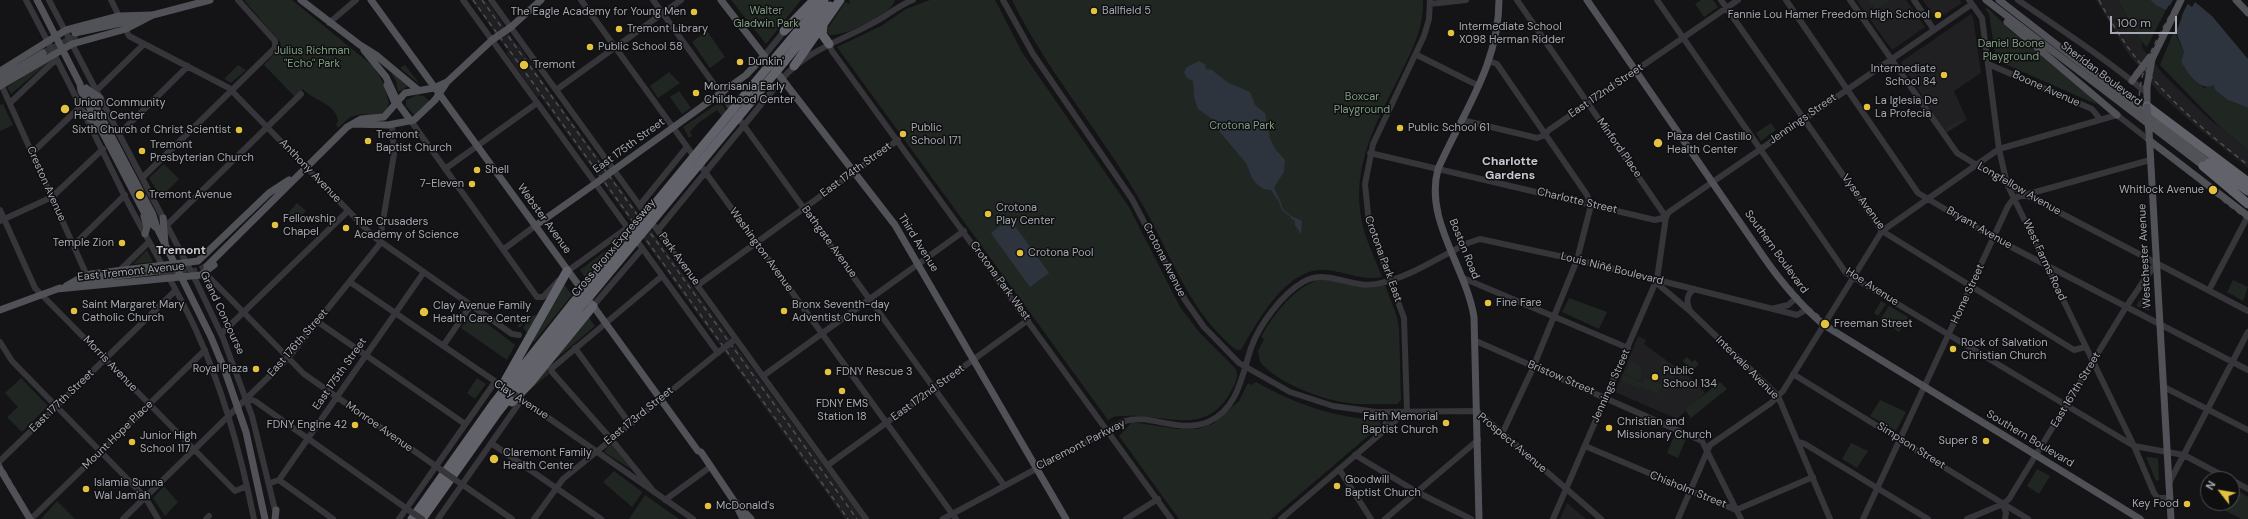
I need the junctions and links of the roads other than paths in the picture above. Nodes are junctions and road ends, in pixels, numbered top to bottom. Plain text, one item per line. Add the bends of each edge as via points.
1 (26, 0) edge
2 (38, 0) edge
3 (49, 0) edge
4 (111, 0) edge
5 (210, 0) edge
6 (238, 0) edge
7 (301, 0) edge
8 (356, 0) edge
9 (371, 0) edge
10 (463, 0) edge
11 (491, 0) edge
12 (541, 0) edge
13 (581, 0) edge
14 (653, 0) edge
15 (681, 0) edge
16 (721, 0) edge
17 (808, 0) edge
18 (814, 0) edge
19 (824, 0) edge
20 (835, 0) edge
21 (840, 0) edge
22 (913, 0) edge
23 (1003, 0) edge
24 (1466, 0) edge
25 (1499, 0) edge
26 (1517, 0) edge
27 (1587, 0) edge
28 (1657, 0) edge
29 (1721, 0) edge
30 (1738, 0) edge
31 (1786, 0) edge
32 (1850, 0) edge
33 (1914, 0) edge
34 (1986, 0) edge
35 (1999, 0) edge
36 (2018, 0) edge
37 (2181, 0) edge
38 (2236, 0) edge
39 (902, 2) edge
40 (1430, 2) edge
41 (1971, 2) edge
42 (1727, 8) junction
43 (1995, 9) junction
44 (663, 13) junction
45 (2248, 13) edge
46 (153, 15) junction
47 (329, 22) junction
48 (121, 23) junction
49 (823, 26) junction
50 (511, 27) junction
51 (66, 30) junction
52 (1934, 30) junction
53 (784, 31) junction
54 (56, 35) junction
55 (76, 35) tunnel mouth
56 (1683, 38) junction
57 (48, 40) junction
58 (492, 40) junction
59 (72, 44) junction
60 (144, 44) junction
61 (829, 44) junction
62 (360, 45) junction
63 (63, 48) junction
64 (615, 48) junction
65 (43, 51) tunnel mouth
66 (1417, 55) junction
67 (764, 56) junction
68 (56, 57) junction
69 (2152, 57) junction
70 (780, 59) junction
71 (1891, 59) junction
72 (1489, 61) junction
73 (1988, 64) junction
74 (188, 66) junction
75 (794, 66) junction
76 (1636, 71) junction
77 (782, 78) junction
78 (1, 80) edge
79 (2132, 81) junction
80 (447, 82) junction
81 (83, 86) junction
82 (1479, 86) junction
83 (434, 88) junction
84 (1847, 89) junction
85 (418, 90) junction
86 (556, 90) junction
87 (2147, 90) junction
88 (232, 91) junction
89 (721, 93) junction
90 (98, 94) junction
91 (301, 94) dead end
92 (439, 95) junction
93 (396, 102) junction
94 (10, 103) junction
95 (537, 103) junction
96 (1588, 103) junction
97 (81, 106) junction
98 (2147, 106) junction
99 (85, 114) junction
100 (2116, 115) junction
101 (1803, 119) junction
102 (2100, 119) junction
103 (1462, 120) junction
104 (411, 122) junction
105 (98, 124) junction
106 (351, 124) junction
107 (392, 125) junction
108 (744, 125) junction
109 (267, 127) junction
110 (673, 128) junction
111 (119, 134) junction
112 (1545, 136) junction
113 (898, 140) junction
114 (2149, 140) junction
115 (477, 146) junction
116 (687, 147) junction
117 (103, 149) junction
118 (1760, 150) junction
119 (1999, 150) junction
120 (32, 153) junction
121 (1370, 153) junction
122 (2150, 160) junction
123 (1975, 164) junction
124 (2206, 164) junction
125 (304, 168) junction
126 (445, 169) junction
127 (1438, 169) junction
128 (613, 171) junction
129 (854, 171) junction
130 (705, 172) junction
131 (142, 178) junction
132 (289, 182) junction
133 (597, 182) junction
134 (1712, 182) junction
135 (2248, 182) edge
136 (2007, 184) junction
137 (2248, 191) edge
138 (2248, 194) edge
139 (125, 195) junction
140 (2026, 195) junction
141 (52, 197) junction
142 (2014, 198) junction
143 (1926, 199) junction
144 (2248, 200) edge
145 (2248, 204) edge
146 (640, 205) junction
147 (1591, 205) junction
148 (142, 208) junction
149 (804, 208) junction
150 (0, 210) edge
151 (348, 211) junction
152 (2248, 216) edge
153 (1666, 217) junction
154 (163, 218) junction
155 (2, 220) edge
156 (167, 225) junction
157 (535, 226) junction
158 (157, 228) junction
159 (627, 228) junction
160 (658, 230) junction
161 (964, 231) junction
162 (1882, 231) junction
163 (145, 234) junction
164 (1994, 238) junction
165 (380, 241) junction
166 (149, 242) junction
167 (756, 243) junction
168 (74, 244) junction
169 (164, 244) junction
170 (504, 249) junction
171 (642, 249) junction
172 (1452, 250) junction
173 (1577, 260) junction
174 (186, 263) junction
175 (2156, 263) junction
176 (174, 264) junction
177 (919, 264) junction
178 (2047, 266) junction
179 (205, 267) junction
180 (120, 270) junction
181 (160, 271) junction
182 (567, 271) junction
183 (424, 272) junction
184 (193, 276) junction
185 (662, 276) junction
186 (181, 277) junction
187 (1853, 277) junction
188 (1463, 278) junction
189 (169, 279) junction
190 (1657, 280) junction
191 (88, 281) junction
192 (1390, 281) junction
193 (350, 282) junction
194 (698, 285) junction
195 (1972, 286) junction
196 (57, 289) junction
197 (1694, 289) junction
198 (2209, 290) junction
199 (175, 291) junction
200 (42, 295) junction
201 (870, 299) junction
202 (1795, 299) junction
203 (471, 305) junction
204 (576, 306) junction
205 (593, 306) junction
206 (2126, 307) junction
207 (1773, 308) junction
208 (0, 310) edge
209 (1806, 310) junction
210 (2248, 310) edge
211 (243, 312) junction
212 (1691, 312) junction
213 (396, 313) junction
214 (1555, 317) junction
215 (1028, 320) junction
216 (318, 322) junction
217 (605, 322) junction
218 (1824, 325) junction
219 (2160, 325) junction
220 (2248, 332) edge
221 (221, 334) junction
222 (822, 334) junction
223 (519, 335) dead end
224 (1949, 335) junction
225 (735, 340) junction
226 (1476, 341) junction
227 (0, 342) edge
228 (443, 346) junction
229 (2085, 347) junction
230 (575, 348) junction
231 (1628, 348) junction
232 (205, 350) junction
233 (719, 352) junction
234 (366, 355) junction
235 (288, 358) junction
236 (106, 359) junction
237 (974, 359) junction
238 (2232, 362) junction
239 (2092, 363) junction
240 (1534, 366) junction
241 (1247, 368) junction
242 (2248, 370) edge
243 (1793, 374) junction
244 (764, 376) junction
245 (497, 383) junction
246 (1925, 387) junction
247 (2164, 387) junction
248 (934, 388) junction
249 (1778, 396) junction
250 (337, 397) junction
251 (1606, 397) junction
252 (246, 398) junction
253 (521, 399) junction
254 (660, 399) junction
255 (150, 404) junction
256 (57, 406) junction
257 (238, 406) junction
258 (2066, 407) junction
259 (2208, 410) junction
260 (1406, 411) junction
261 (1476, 411) junction
262 (498, 412) junction
263 (1376, 412) junction
264 (228, 416) junction
265 (483, 418) junction
266 (886, 423) junction
267 (465, 424) junction
268 (630, 424) junction
269 (1386, 428) junction
270 (2248, 430) edge
271 (1108, 431) junction
272 (1502, 434) junction
273 (308, 439) junction
274 (611, 439) junction
275 (1900, 439) junction
276 (1478, 440) junction
277 (1798, 442) junction
278 (491, 443) junction
279 (1585, 446) junction
280 (2134, 446) junction
281 (1814, 449) junction
282 (194, 450) junction
283 (1707, 450) junction
284 (102, 451) junction
285 (597, 451) junction
286 (2167, 452) junction
287 (1355, 455) junction
288 (2184, 455) junction
289 (2036, 456) junction
290 (1805, 458) junction
291 (0, 461) edge
292 (828, 465) junction
293 (438, 467) junction
294 (1038, 467) junction
295 (710, 468) junction
296 (0, 469) edge
297 (1339, 469) junction
298 (2214, 471) edge
299 (1813, 477) junction
300 (2, 479) edge
301 (279, 480) junction
302 (270, 483) junction
303 (460, 483) junction
304 (2169, 484) junction
305 (1004, 485) junction
306 (247, 486) junction
307 (556, 488) junction
308 (1878, 488) junction
309 (1566, 489) junction
310 (654, 492) junction
311 (1417, 492) junction
312 (1690, 492) junction
313 (145, 497) junction
314 (2169, 498) junction
315 (1158, 499) junction
316 (665, 500) junction
317 (734, 501) junction
318 (2003, 504) junction
319 (276, 510) joint
320 (1736, 510) junction
321 (410, 513) edge
322 (952, 513) junction
323 (1285, 518) edge
324 (30, 519) edge
325 (123, 519) edge
326 (158, 519) edge
327 (254, 519) edge
328 (265, 519) edge
329 (276, 519) edge
330 (333, 519) edge
331 (399, 519) edge
332 (422, 519) edge
333 (438, 519) edge
334 (512, 519) edge
335 (534, 519) edge
336 (601, 519) edge
337 (693, 519) edge
338 (743, 519) edge
339 (751, 519) edge
340 (866, 519) edge
341 (943, 519) edge
342 (956, 519) edge
343 (1066, 519) edge
344 (1127, 519) edge
345 (1171, 519) edge
346 (1371, 519) edge
347 (1385, 519) edge
348 (1471, 519) edge
349 (1479, 519) edge
350 (1553, 519) edge
351 (1601, 519) edge
352 (1678, 519) edge
353 (1741, 519) edge
354 (1830, 519) edge
355 (1863, 519) edge
356 (1928, 519) edge
357 (1967, 519) edge
358 (2005, 519) edge
359 (2028, 519) edge
360 (2140, 519) edge
361 (2171, 519) edge

1 - 57 street
2 - 54 main road, Grand Concourse
3 - 51 street, Grand Concourse
4 - 48 street, Anthony Avenue
5 - 46 main road
6 - 88 street via 275,41 276,46
7 - 47 main road
8 - 47 street
9 - 83 main road, Webster Avenue
10 - 58 street
11 - 50 street, Park Avenue
12 - 50 main road, East Tremont Avenue
13 - 64 street, Washington Avenue
14 - 44 street, Bathgate Avenue
15 - 44 street
16 - 67 main road, Third Avenue
17 - 53 street
18 - 53 highway
19 - 70 highway, Cross Bronx Expressway
20 - 70 highway, Cross Bronx Expressway
21 - 49 highway
22 - 39 street
23 - 241 street, Crotona Avenue via 1033,54 1132,199 1175,284 1194,314 1224,348
24 - 40 street
25 - 72 main road, Boston Road via 1497,30
26 - 96 street, Minford Place
27 - 76 main road, Southern Boulevard
28 - 56 street, Hoe Avenue
29 - 42 street, Vyse Avenue
30 - 42 street, East 172nd Street
31 - 84 street, Bryant Avenue
32 - 71 street, Longfellow Avenue
33 - 52 street
34 - 43 main road, Sheridan Boulevard
35 - 124 main road, Sheridan Boulevard
36 - 79 street via 2084,44
37 - 69 main road, Westchester Avenue
38 - 45 main road
39 - 61 street via 872,24
40 - 66 street, Crotona Park East via 1427,26
41 - 52 street, Jennings Street
41 - 73 street, West Farms Road via 1982,16
42 - 56 street, East 172nd Street
42 - 101 street, Vyse Avenue
43 - 100 main road via 2024,38
43 - 124 main road, Sheridan Boulevard
44 - 64 street
44 - 89 street, Bathgate Avenue
46 - 48 main road
46 - 48 main road
47 - 62 main road
48 - 51 main road
48 - 55 main road
48 - 59 main road
48 - 60 street, Anthony Avenue via 129,36
49 - 61 highway via 822,34
49 - 75 highway
50 - 58 main road, East Tremont Avenue, bridge
50 - 86 street, Park Avenue
51 - 54 main road
51 - 59 street, Grand Concourse
52 - 71 street, Jennings Street
53 - 67 street
54 - 57 main road
54 - 63 main road, Grand Concourse
56 - 76 street, East 172nd Street
56 - 118 street, Hoe Avenue
57 - 68 street
57 - 78 main road
58 - 80 main road, East Tremont Avenue
58 - 95 street
59 - 63 main road
59 - 90 street, Grand Concourse
60 - 74 street, Anthony Avenue
60 - 90 street
61 - 75 street via 806,56
61 - 113 street, Crotona Park West
62 - 85 main road
62 - 93 main road via 380,69
63 - 68 main road
63 - 81 main road, Grand Concourse
64 - 86 street
64 - 110 street, Washington Avenue
65 - 78 main road
66 - 82 street
66 - 121 street, Crotona Park East
67 - 77 main road, Third Avenue
67 - 89 main road, East 175th Street via 749,73
68 - 78 main road
68 - 94 street
68 - 97 street
69 - 79 main road, bridge
69 - 87 main road, Westchester Avenue, bridge
70 - 204 highway, Cross Bronx Expressway, bridge
71 - 84 street, Jennings Street
71 - 123 street, Longfellow Avenue via 1955,151
72 - 82 main road, Boston Road
72 - 112 street via 1497,64
73 - 102 street, Boone Avenue via 2092,110
73 - 119 street, West Farms Road
74 - 88 street, Anthony Avenue
74 - 111 street
75 - 77 street
76 - 96 street, East 172nd Street
76 - 134 main road, Southern Boulevard
77 - 108 street
77 - 129 main road, Third Avenue
78 - 94 street, Creston Avenue
79 - 87 street
80 - 83 main road, East Tremont Avenue
80 - 92 main road, East Tremont Avenue
81 - 90 main road
81 - 105 main road, Grand Concourse via 81,91
81 - 158 main road, Grand Concourse via 153,215
82 - 103 main road, Boston Road
83 - 85 main road, East Tremont Avenue
83 - 92 main road, Webster Avenue
84 - 101 street, Jennings Street
84 - 143 street, Bryant Avenue via 1918,193
85 - 93 main road, East Tremont Avenue via 405,93
86 - 128 street, Park Avenue
87 - 98 main road, Westchester Avenue
88 - 109 street, Anthony Avenue
88 - 131 street
89 - 108 street, Bathgate Avenue
89 - 110 main road, East 175th Street
90 - 111 street, Grand Concourse
91 - 109 street
92 - 104 main road, East Tremont Avenue via 416,120
92 - 115 main road, Webster Avenue
93 - 104 main road
93 - 106 main road, East Tremont Avenue via 384,117 361,119
94 - 120 street, Creston Avenue
95 - 115 street
95 - 133 street
96 - 112 street, East 172nd Street via 1549,130
96 - 153 street, Minford Place
97 - 99 street
97 - 120 street
98 - 114 main road, Westchester Avenue, bridge
98 - 135 highway
99 - 105 main road
99 - 117 street
100 - 102 street
100 - 114 street
101 - 118 street, Jennings Street
101 - 162 street, Vyse Avenue
102 - 119 street
103 - 112 street via 1537,138
103 - 127 main road, Boston Road
104 - 107 main road
104 - 126 street
105 - 148 main road, Grand Concourse
106 - 107 main road
106 - 125 main road, East Tremont Avenue
107 - 165 street, East 176th Street via 394,154
108 - 130 street
108 - 149 street, Bathgate Avenue
109 - 125 street, Anthony Avenue
109 - 156 street
110 - 116 street, Washington Avenue
110 - 128 main road, East 175th Street
111 - 131 street, Grand Concourse
112 - 147 street via 1587,195
113 - 129 street, East 174th Street
113 - 161 street, Crotona Park West
114 - 122 main road, Westchester Avenue
114 - 152 main road
115 - 126 street
115 - 157 main road, Webster Avenue
116 - 130 street, Washington Avenue
116 - 146 street
117 - 139 street
117 - 141 street
118 - 134 street, Jennings Street
118 - 187 street, Hoe Avenue via 1846,273
119 - 123 street
119 - 136 street, West Farms Road
120 - 141 street, Creston Avenue
121 - 127 street, Charlotte Street
121 - 192 street, Crotona Park East via 1365,184 1366,211
122 - 140 street
122 - 175 main road, Westchester Avenue
123 - 136 street, Longfellow Avenue
123 - 143 street
124 - 137 highway
124 - 138 main road
124 - 144 main road
124 - 145 highway
125 - 132 main road, East Tremont Avenue
125 - 151 street, Anthony Avenue
126 - 170 street
127 - 147 street, Charlotte Street
127 - 172 main road, Boston Road via 1435,204
128 - 133 main road, East 175th Street, bridge
128 - 146 street, Park Avenue
129 - 149 street, East 174th Street
129 - 177 main road, Third Avenue via 895,225
130 - 160 street
130 - 167 street, Washington Avenue
131 - 154 street, Grand Concourse
132 - 174 main road, East Tremont Avenue via 269,193 202,258
132 - 179 main road, East Tremont Avenue
133 - 157 main road, East 175th Street
133 - 159 street
134 - 153 street, Jennings Street via 1669,212
134 - 202 main road, Southern Boulevard
136 - 140 street, Longfellow Avenue
136 - 142 street, West Farms Road
139 - 163 street
139 - 168 street
140 - 142 street
140 - 175 street, Longfellow Avenue
141 - 155 street
141 - 168 street, Creston Avenue
142 - 164 street, Home Street
142 - 178 street, West Farms Road
143 - 162 street
143 - 164 street, Bryant Avenue
146 - 160 street, Park Avenue
147 - 153 street, Charlotte Street via 1655,220
147 - 173 street
148 - 158 main road, Grand Concourse
148 - 163 main road via 147,228
149 - 167 street, East 174th Street
149 - 201 street, Bathgate Avenue
150 - 155 street, Morris Avenue
151 - 165 street, Anthony Avenue
151 - 211 street
152 - 198 street
153 - 190 street, Jennings Street
154 - 156 street, Grand Concourse
154 - 169 main road
155 - 200 street, Morris Avenue via 35,288
156 - 174 street, Grand Concourse
157 - 170 street, East 175th Street
157 - 182 main road, Webster Avenue
158 - 169 main road, Grand Concourse
159 - 171 street
159 - 182 street
160 - 194 street, Park Avenue
161 - 177 street
161 - 215 street, Crotona Park West
162 - 187 street
162 - 195 street, Vyse Avenue
163 - 166 street
164 - 178 street, Bryant Avenue
164 - 195 street, Home Street
165 - 183 street, Anthony Avenue
165 - 193 street, East 176th Street
166 - 180 street
166 - 181 street
167 - 194 street, East 174th Street
167 - 222 street, Washington Avenue
168 - 191 street, Creston Avenue
169 - 176 main road, Grand Concourse
170 - 182 street via 536,295 541,298
171 - 185 street
171 - 205 street
172 - 173 street, Louis Niñé Boulevard via 1474,240 1484,239
172 - 188 main road, Boston Road
172 - 192 street, Louis Niñé Boulevard
173 - 190 street, Louis Niñé Boulevard
173 - 214 street
174 - 176 main road, East Tremont Avenue
174 - 184 street, Grand Concourse
175 - 198 street, Longfellow Avenue
175 - 206 street, East 167th Street
175 - 219 main road, Westchester Avenue
176 - 181 main road, East Tremont Avenue
176 - 186 main road, Grand Concourse
177 - 201 street
177 - 237 main road, Third Avenue
178 - 206 street, Bryant Avenue
178 - 229 street, West Farms Road
179 - 184 main road, East Tremont Avenue
179 - 211 street, Monroe Avenue
180 - 181 main road, East Tremont Avenue
180 - 191 main road, East Tremont Avenue
181 - 189 street
181 - 191 main road, East Tremont Avenue
182 - 205 main road, Webster Avenue
182 - 265 highway
183 - 203 street, Anthony Avenue
183 - 213 street, East 175th Street
184 - 186 main road, East Tremont Avenue
184 - 221 street, Grand Concourse
185 - 217 street
185 - 233 street
186 - 189 main road, East Tremont Avenue
186 - 257 main road, Grand Concourse via 213,342
187 - 218 street
187 - 224 street, Hoe Avenue
188 - 214 street
188 - 226 main road, Boston Road via 1473,307
189 - 191 main road, East Tremont Avenue
189 - 199 street
190 - 197 street, Louis Niñé Boulevard
190 - 212 street, Intervale Avenue via 1660,286
190 - 231 street, Jennings Street
191 - 196 main road, East Tremont Avenue
191 - 196 main road, East Tremont Avenue
192 - 241 street, Claremont Parkway via 1369,285 1321,276 1302,282 1265,323 1251,349
192 - 260 street, Crotona Park East via 1405,325
193 - 213 street, Clay Avenue
193 - 216 street, East 176th Street
194 - 225 street, Park Avenue
195 - 224 street, Home Street
195 - 229 street, Vyse Avenue via 2074,350
196 - 200 main road, East Tremont Avenue
197 - 207 street, Louis Niñé Boulevard
197 - 212 street via 1687,298
198 - 210 street, Longfellow Avenue
199 - 232 street
199 - 236 street, East 177th Street
200 - 208 main road, East Tremont Avenue
200 - 236 street, Morris Avenue
201 - 222 street
201 - 248 street, Bathgate Avenue
202 - 207 street via 1788,305
202 - 209 main road, Southern Boulevard
203 - 223 street, Anthony Avenue via 512,334
203 - 228 street
204 - 262 highway, Cross Bronx Expressway
204 - 265 highway, Cross Bronx Expressway
205 - 217 main road, Webster Avenue
205 - 262 highway via 531,382 511,404
206 - 219 street, Bryant Avenue
206 - 239 street, East 167th Street
207 - 209 street, Louis Niñé Boulevard via 1797,315
209 - 218 main road, Southern Boulevard
211 - 221 street
211 - 235 street, Monroe Avenue
212 - 249 street, Intervale Avenue
213 - 228 street, Clay Avenue
213 - 234 street, East 175th Street
214 - 231 street
214 - 240 street
215 - 237 street, East 172nd Street
215 - 271 street, Crotona Park West
216 - 234 street
216 - 235 street, East 176th Street
217 - 230 street
217 - 254 main road, Webster Avenue
218 - 243 street
218 - 246 main road, Southern Boulevard
219 - 238 street, Bryant Avenue
219 - 247 main road, Westchester Avenue
220 - 238 street
221 - 252 street, Grand Concourse
222 - 244 street
222 - 266 street, Washington Avenue
224 - 246 street, Home Street
224 - 258 street, Hoe Avenue
225 - 233 street, East 173rd Street, bridge
225 - 244 street, Park Avenue
226 - 240 street, Bristow Street
226 - 261 main road, Boston Road
227 - 256 street via 12,361
228 - 245 street, Clay Avenue
229 - 239 street, West Farms Road
230 - 268 street
230 - 274 street via 551,368 552,372
231 - 251 street, Jennings Street
232 - 255 street, Mount Hope Place
232 - 264 street
233 - 254 street, East 173rd Street
234 - 250 street, East 175th Street
234 - 267 street
235 - 250 street, Monroe Avenue via 306,376
235 - 252 street, East 176th Street
236 - 255 street, Morris Avenue
236 - 256 street, East 177th Street
237 - 248 street, East 172nd Street
237 - 294 main road, Third Avenue
238 - 242 street, Bryant Avenue
238 - 259 street
239 - 258 street, East 167th Street
239 - 280 street, West Farms Road
240 - 251 street, Bristow Street
240 - 272 street
241 - 263 street, Crotona Avenue via 1290,392 1312,400 1357,411
241 - 271 street, Claremont Parkway via 1237,393 1212,420 1183,426 1132,419
243 - 249 street
243 - 275 street, Simpson Street
244 - 292 street, Park Avenue
245 - 253 street, Clay Avenue, bridge
245 - 267 street
246 - 275 street, Home Street
246 - 289 main road, Southern Boulevard
247 - 259 street
247 - 286 main road, Westchester Avenue
248 - 266 street, East 172nd Street
248 - 305 street, Bathgate Avenue
249 - 277 street, Intervale Avenue
249 - 283 street via 1712,443
250 - 273 street, East 175th Street
250 - 293 street, Monroe Avenue
251 - 279 street, Jennings Street
251 - 283 street, Bristow Street via 1702,440
252 - 257 street, East 176th Street
252 - 273 street via 255,401
252 - 302 street, Grand Concourse
253 - 278 street
253 - 285 street, Clay Avenue
254 - 268 street, East 173rd Street
254 - 295 main road, Webster Avenue via 698,451 697,455 706,467
255 - 282 street, Morris Avenue
255 - 284 street, Mount Hope Place
256 - 284 street
256 - 291 street, East 177th Street
257 - 264 street, East 176th Street
257 - 328 main road, Grand Concourse
258 - 280 street, Hoe Avenue
258 - 289 street, East 167th Street
259 - 270 street
259 - 288 street
260 - 261 street, Prospect Avenue
260 - 263 street, Crotona Avenue
260 - 269 street
261 - 272 street, Prospect Avenue
261 - 276 main road, Boston Road
262 - 332 highway, Cross Bronx Expressway
263 - 269 street via 1386,418
264 - 282 street, East 176th Street
264 - 306 street
265 - 321 highway, Cross Bronx Expressway
266 - 292 street, East 172nd Street
266 - 322 street, Washington Avenue
267 - 293 street
268 - 274 street, East 173rd Street
269 - 287 street
271 - 294 street, Claremont Parkway
271 - 315 street, Crotona Park West
272 - 309 street, Prospect Avenue
273 - 301 street, East 175th Street
273 - 321 street
274 - 285 street, East 173rd Street
274 - 310 street
275 - 308 street, Home Street
275 - 318 street, Simpson Street
276 - 311 street
276 - 349 main road, Boston Road
277 - 281 street
277 - 290 street, Intervale Avenue
278 - 303 street
278 - 307 street
279 - 309 street, Jennings Street
279 - 312 street, Chisholm Street
280 - 286 street, Hoe Avenue
280 - 314 street, West Farms Road via 2154,494 2158,498
281 - 290 street
281 - 308 street
282 - 306 street, Morris Avenue via 235,491
282 - 313 street, East 176th Street
283 - 312 street
283 - 320 street, Bristow Street
284 - 313 street
284 - 324 street, Mount Hope Place
285 - 307 street, East 173rd Street
285 - 310 street, Clay Avenue
286 - 288 street, Hoe Avenue
286 - 304 main road, Westchester Avenue
287 - 297 street
287 - 311 street
288 - 298 street, Hoe Avenue
288 - 304 street
289 - 318 street, East 167th Street via 2009,499
289 - 360 main road, Southern Boulevard
290 - 299 street, Intervale Avenue
292 - 340 street, Park Avenue
293 - 303 street, Monroe Avenue, bridge
293 - 321 street
294 - 305 street, Claremont Parkway
294 - 343 main road, Third Avenue
295 - 316 street
295 - 317 main road, Webster Avenue
296 - 300 main road
297 - 323 street
297 - 346 street
299 - 320 street, Chisholm Street
299 - 354 street, Intervale Avenue
300 - 324 main road
301 - 302 street
301 - 330 street
302 - 319 street, Grand Concourse
303 - 333 street
303 - 334 street, Monroe Avenue
304 - 314 main road, Westchester Avenue
305 - 322 street, Claremont Parkway
306 - 327 street
307 - 335 street, East 173rd Street
307 - 336 street
308 - 355 street, Home Street
308 - 356 street
309 - 350 street, Jennings Street
309 - 351 street, Prospect Avenue
310 - 316 street, Clay Avenue
311 - 347 street
311 - 348 street
312 - 320 street, Chisholm Street
312 - 352 street
313 - 325 street, East 176th Street
313 - 326 street
314 - 361 main road, Westchester Avenue
315 - 344 street
315 - 345 street, Crotona Park West
316 - 337 street, Clay Avenue
317 - 338 main road, Webster Avenue
317 - 339 main road, Webster Avenue
318 - 357 street
318 - 358 street
318 - 359 street, Simpson Street
319 - 329 main road
320 - 353 street, Bristow Street
321 - 331 street
321 - 332 street, bridge
322 - 341 street, Claremont Parkway
322 - 342 street, Washington Avenue

